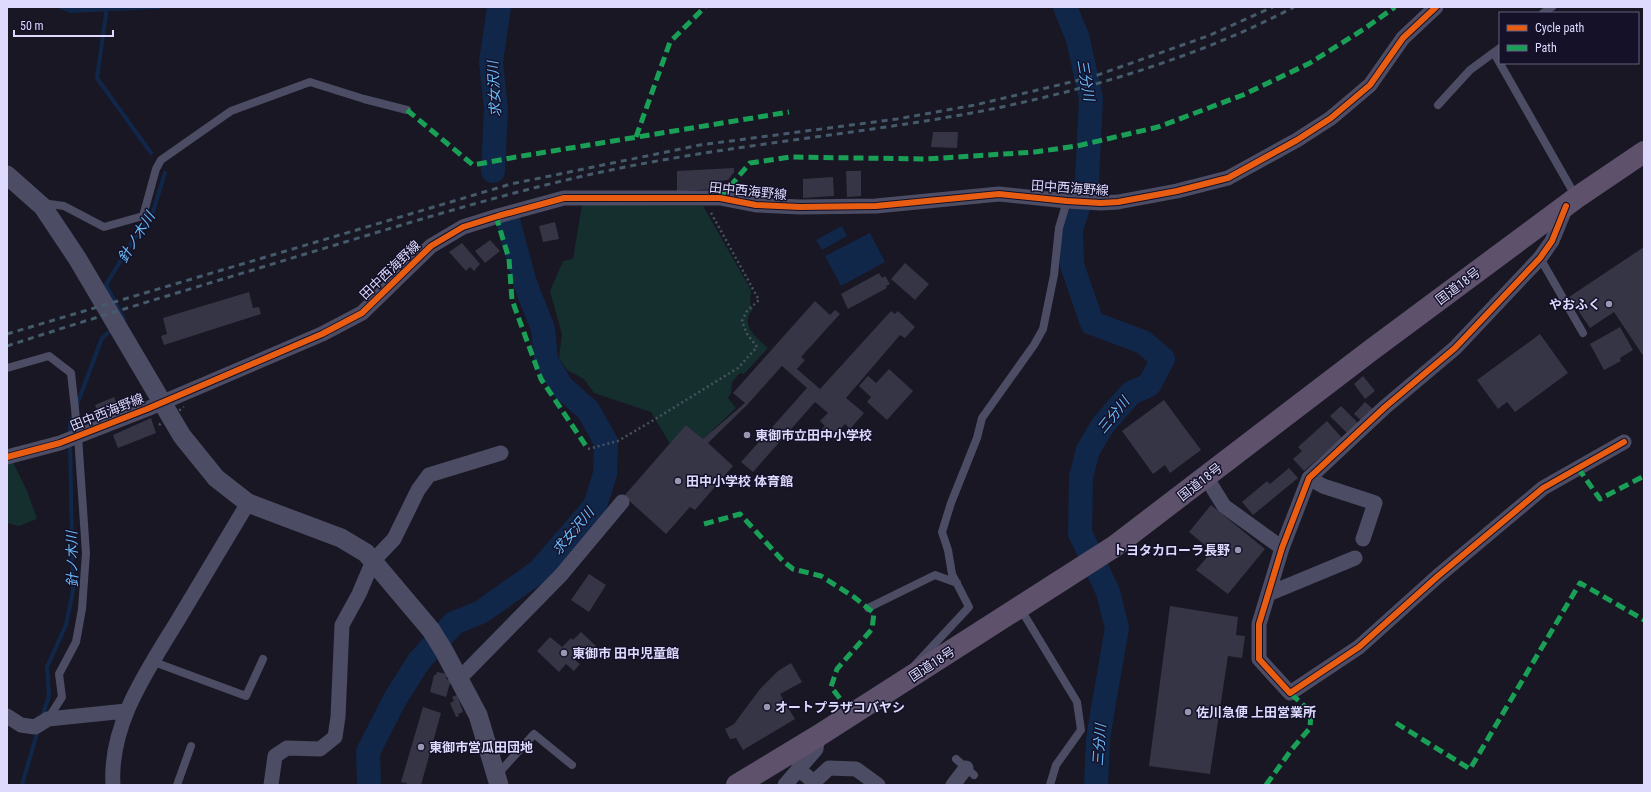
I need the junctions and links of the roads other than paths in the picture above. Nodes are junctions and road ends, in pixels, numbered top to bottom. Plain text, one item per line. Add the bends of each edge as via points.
1 (1436, 7) edge
2 (1497, 51) edge
3 (1503, 64) edge
4 (1438, 106) dead end
5 (407, 110) dead end
6 (1644, 152) edge
7 (7, 175) edge
8 (1067, 201) junction
9 (38, 202) junction
10 (1571, 202) junction
11 (1540, 258) junction
12 (1583, 333) dead end
13 (7, 368) edge
14 (163, 401) junction
15 (78, 436) junction
16 (1624, 442) dead end
17 (501, 453) dead end
18 (7, 457) edge
19 (1206, 477) junction
20 (1309, 478) junction
21 (248, 502) junction
22 (622, 502) dead end
23 (1363, 539) dead end
24 (1282, 548) junction
25 (1355, 558) dead end
26 (373, 560) junction
27 (957, 583) junction
28 (1268, 594) junction
29 (1019, 607) junction
30 (868, 608) dead end
31 (263, 659) dead end
32 (154, 662) junction
33 (909, 678) junction
34 (459, 679) junction
35 (126, 711) junction
36 (7, 716) edge
37 (48, 719) junction
38 (818, 736) junction
39 (191, 746) dead end
40 (572, 765) dead end
41 (965, 767) dead end
42 (798, 769) junction
43 (498, 780) edge
44 (814, 784) edge
45 (113, 785) edge
46 (177, 785) edge
47 (271, 785) edge
48 (737, 785) edge
49 (785, 785) edge
50 (878, 785) edge
51 (953, 785) edge
52 (1050, 785) edge

1 - 8 street, 田中西海野線 via 1403,38 1370,85 1331,118 1255,164 1228,178 1164,193 1118,202
2 - 4 lane via 1470,70
3 - 10 lane
5 - 9 lane via 310,82 231,111 161,160 156,169 143,216 104,228 64,206
6 - 10 highway, 国道18号
7 - 9 street
8 - 14 street, 田中西海野線 via 998,194 876,206 800,207 756,205 720,198 564,198 463,227 431,246 362,313 322,334
8 - 27 lane via 1059,228 1054,275 1043,329 982,418 942,532 952,574
9 - 14 street via 77,258
10 - 11 street via 1552,241
10 - 19 highway, 国道18号
11 - 12 lane
11 - 20 street via 1455,348 1385,407
13 - 15 lane via 49,356 71,373
14 - 15 street, 田中西海野線
14 - 21 street via 182,436 216,478
15 - 18 street, 田中西海野線
15 - 37 lane via 86,553 82,609 76,642 59,674 62,697
16 - 28 street via 1543,488 1438,576 1359,647 1290,693 1259,659 1259,624
17 - 26 street via 429,475 418,490 394,539
19 - 24 street via 1224,506
19 - 29 highway, 国道18号 via 1115,546
20 - 23 street via 1324,486 1375,503
20 - 24 street
21 - 26 street via 341,538
21 - 32 street
22 - 34 street via 561,575
24 - 28 street
25 - 28 street
26 - 34 street via 431,630
26 - 47 street via 342,625 335,737 320,749 287,748 275,756
27 - 30 lane via 935,575
27 - 33 lane via 969,607 916,662
29 - 33 highway, 国道18号
29 - 52 lane via 1077,702 1081,730 1056,765
31 - 32 lane via 246,696
32 - 35 street
33 - 38 highway, 国道18号
34 - 43 street via 478,715
35 - 37 street
35 - 45 street via 116,744 112,769
36 - 37 street via 21,725 35,727
38 - 42 street via 816,749
38 - 48 highway, 国道18号
39 - 46 lane
40 - 43 lane via 534,734
41 - 51 street
42 - 44 street
42 - 49 street
44 - 50 street via 829,768 856,769

